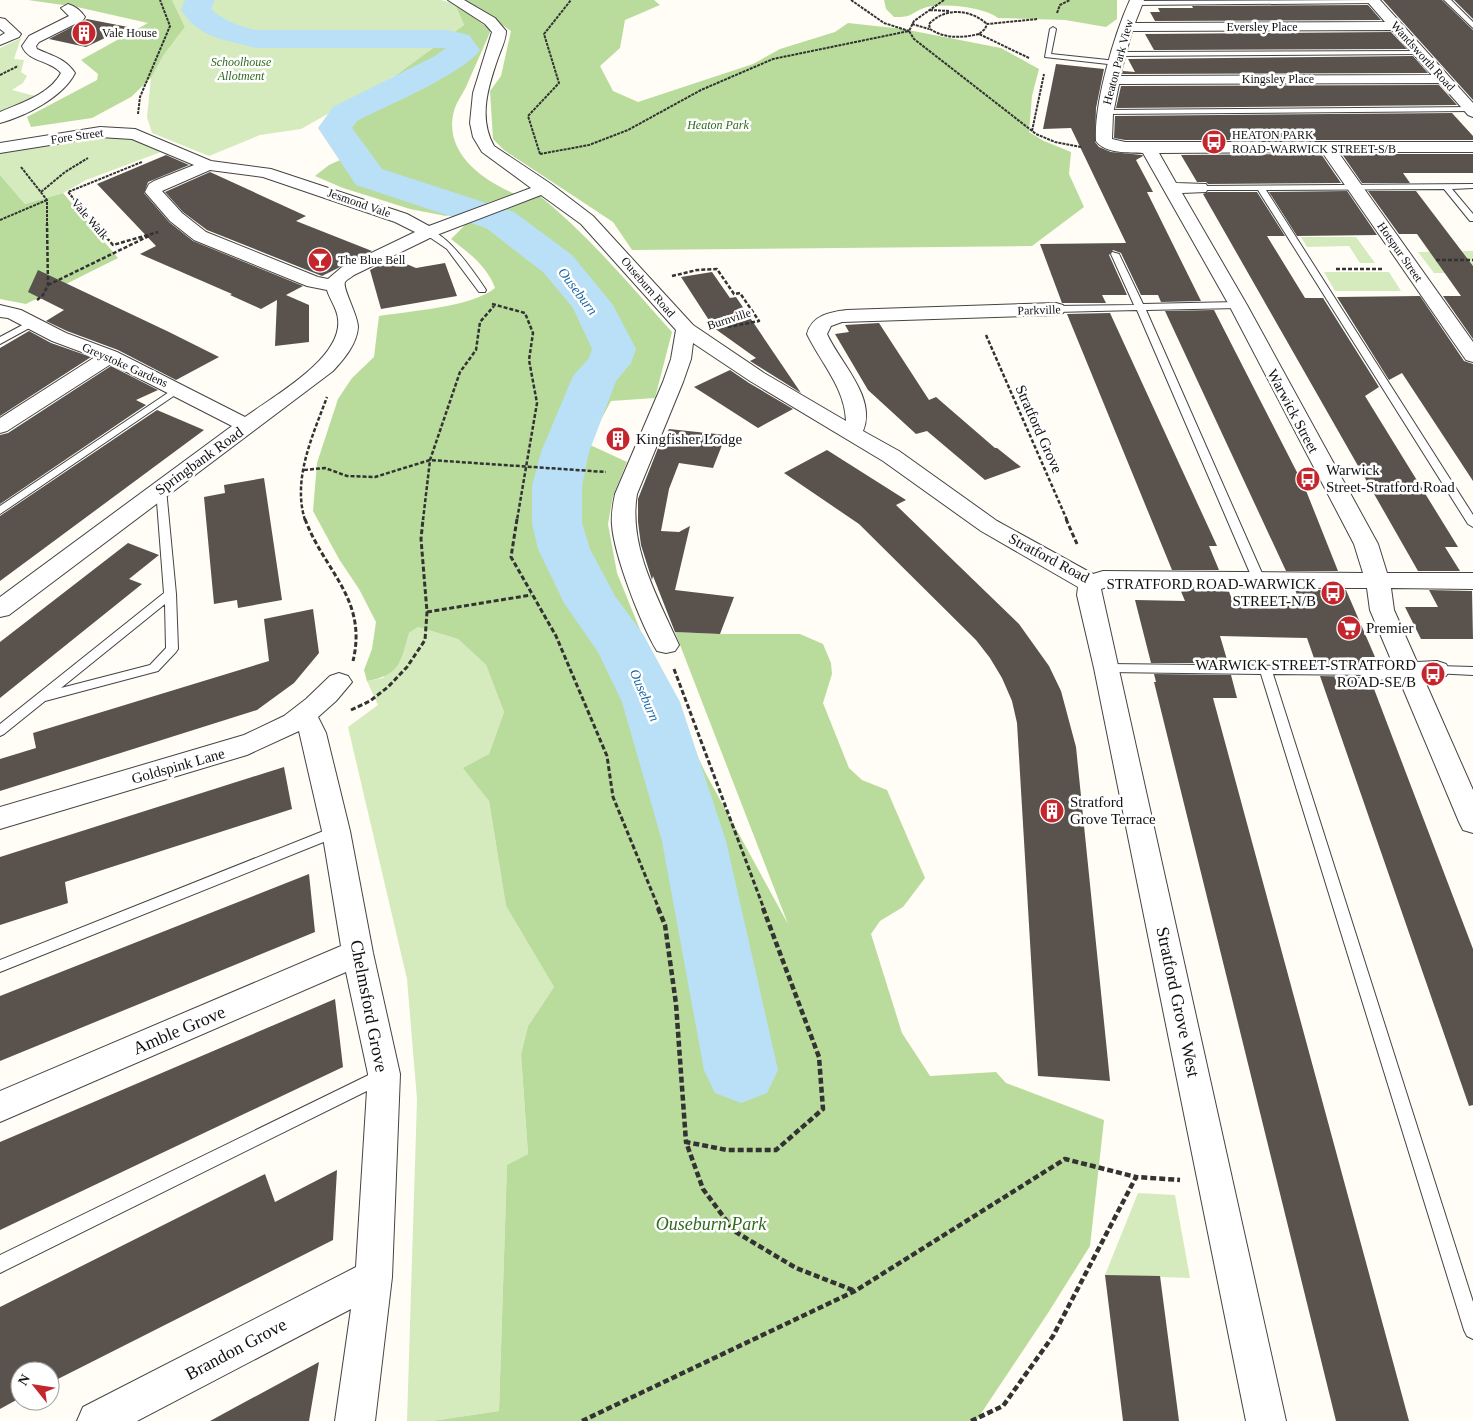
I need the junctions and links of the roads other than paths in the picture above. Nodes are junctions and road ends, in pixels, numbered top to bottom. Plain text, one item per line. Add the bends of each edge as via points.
1 (455, 0) edge
2 (1447, 0) edge
3 (1374, 1) edge
4 (1136, 2) edge
5 (68, 8) dead end
6 (0, 22) edge
7 (1396, 26) junction
8 (1473, 26) edge
9 (1128, 27) junction
10 (1053, 29) dead end
11 (0, 41) edge
12 (1420, 52) junction
13 (1119, 58) junction
14 (1444, 79) junction
15 (1113, 80) junction
16 (1471, 108) edge
17 (1105, 112) junction
18 (0, 118) edge
19 (1326, 147) junction
20 (1473, 147) edge
21 (0, 148) edge
22 (1148, 148) junction
23 (208, 165) junction
24 (1447, 186) junction
25 (1473, 186) edge
26 (1354, 187) junction
27 (545, 188) junction
28 (1170, 188) junction
29 (1200, 188) joint
30 (1261, 188) junction
31 (1473, 218) edge
32 (428, 232) junction
33 (1115, 254) dead end
34 (334, 286) junction
35 (482, 290) dead end
36 (1238, 305) junction
37 (1140, 307) junction
38 (1056, 309) joint
39 (0, 311) edge
40 (30, 324) junction
41 (693, 334) junction
42 (0, 341) edge
43 (110, 356) junction
44 (1473, 356) edge
45 (178, 389) junction
46 (247, 426) junction
47 (0, 427) edge
48 (852, 432) junction
49 (160, 489) junction
50 (0, 511) edge
51 (1473, 524) edge
52 (1080, 577) junction
53 (1259, 580) junction
54 (1378, 581) junction
55 (1473, 581) edge
56 (170, 594) junction
57 (0, 609) edge
58 (666, 644) road end
59 (1107, 668) junction
60 (1266, 670) junction
61 (1408, 670) junction
62 (1436, 670) joint
63 (1373, 671) joint
64 (1473, 671) edge
65 (339, 682) road end
66 (40, 699) junction
67 (305, 717) junction
68 (0, 731) edge
69 (0, 818) edge
70 (1473, 822) edge
71 (336, 831) junction
72 (358, 952) junction
73 (0, 966) edge
74 (384, 1074) junction
75 (0, 1107) edge
76 (0, 1264) edge
77 (374, 1277) junction
78 (1473, 1330) edge
79 (97, 1421) edge
80 (355, 1421) edge
81 (1266, 1421) edge

1 - 27 street, Ouseburn Road via 490,21 499,31 483,87 478,121 482,142
2 - 8 lane
3 - 4 lane
3 - 7 street, Wandsworth Road
4 - 9 street, Heaton Park View
5 - 18 street via 78,17 34,39 28,46 31,51 65,67 66,79 56,89
6 - 11 street via 14,34
7 - 9 street, Eversley Place
7 - 12 street, Wandsworth Road
9 - 13 street, Heaton Park View
10 - 13 lane via 1047,56
12 - 13 lane
12 - 14 street, Wandsworth Road
13 - 15 street, Heaton Park View
14 - 15 street, Kingsley Place
14 - 16 street, Wandsworth Road
15 - 17 street, Heaton Park View
16 - 17 lane
17 - 22 street, Heaton Park View via 1104,140 1123,147
19 - 20 street
19 - 22 street
19 - 26 street, Hotspur Street
21 - 23 street, Fore Street via 100,132 135,134
22 - 28 street, Warwick Street
23 - 32 street, Jesmond Vale via 265,172 401,218
23 - 34 street via 153,190 176,217 200,236 312,282
24 - 25 lane
24 - 26 lane
24 - 31 lane
26 - 30 lane
26 - 44 street, Hotspur Street
27 - 32 street
27 - 41 street, Ouseburn Road via 597,229
28 - 29 street
28 - 36 street, Warwick Street
29 - 30 lane
30 - 51 lane
32 - 34 street via 348,271 337,279
32 - 35 lane, Jesmond Vale via 450,247
33 - 37 lane
34 - 46 street, Springbank Road via 346,310 348,334 337,356
36 - 37 lane, Parkville
36 - 54 street, Warwick Street via 1366,544
37 - 38 lane, Parkville
37 - 53 lane
38 - 48 street, Parkville via 840,316 825,321 817,334 854,401 858,420
39 - 40 street, Greystoke Gardens via 14,314
40 - 42 lane
40 - 43 street, Greystoke Gardens
41 - 48 street, Stratford Road via 756,377
41 - 58 street, Ouseburn Road via 626,494 622,513 632,556
43 - 45 street, Greystoke Gardens
43 - 47 street
45 - 46 street, Greystoke Gardens
45 - 50 lane
46 - 49 street, Springbank Road
48 - 52 street, Stratford Road via 989,526
49 - 56 lane
49 - 57 street, Springbank Road
52 - 53 street, Stratford Road
52 - 59 street, Stratford Grove West via 1089,589
53 - 54 street, Stratford Road
54 - 55 street, Stratford Road
54 - 61 street, Warwick Street via 1382,610
56 - 66 lane
56 - 66 lane via 172,649 154,668
59 - 60 lane
59 - 81 street, Stratford Grove West
60 - 63 lane
60 - 78 lane
61 - 62 street
61 - 63 street
61 - 70 street, Warwick Street
62 - 64 lane
65 - 67 street, Goldspink Lane
66 - 68 lane
67 - 69 street, Goldspink Lane via 237,748
67 - 71 street, Chelmsford Grove via 313,733
71 - 72 street, Chelmsford Grove
71 - 73 lane
72 - 74 street, Chelmsford Grove
72 - 75 street, Amble Grove
74 - 76 lane
74 - 77 street, Chelmsford Grove
77 - 79 street, Brandon Grove
77 - 80 street, Chelmsford Grove

